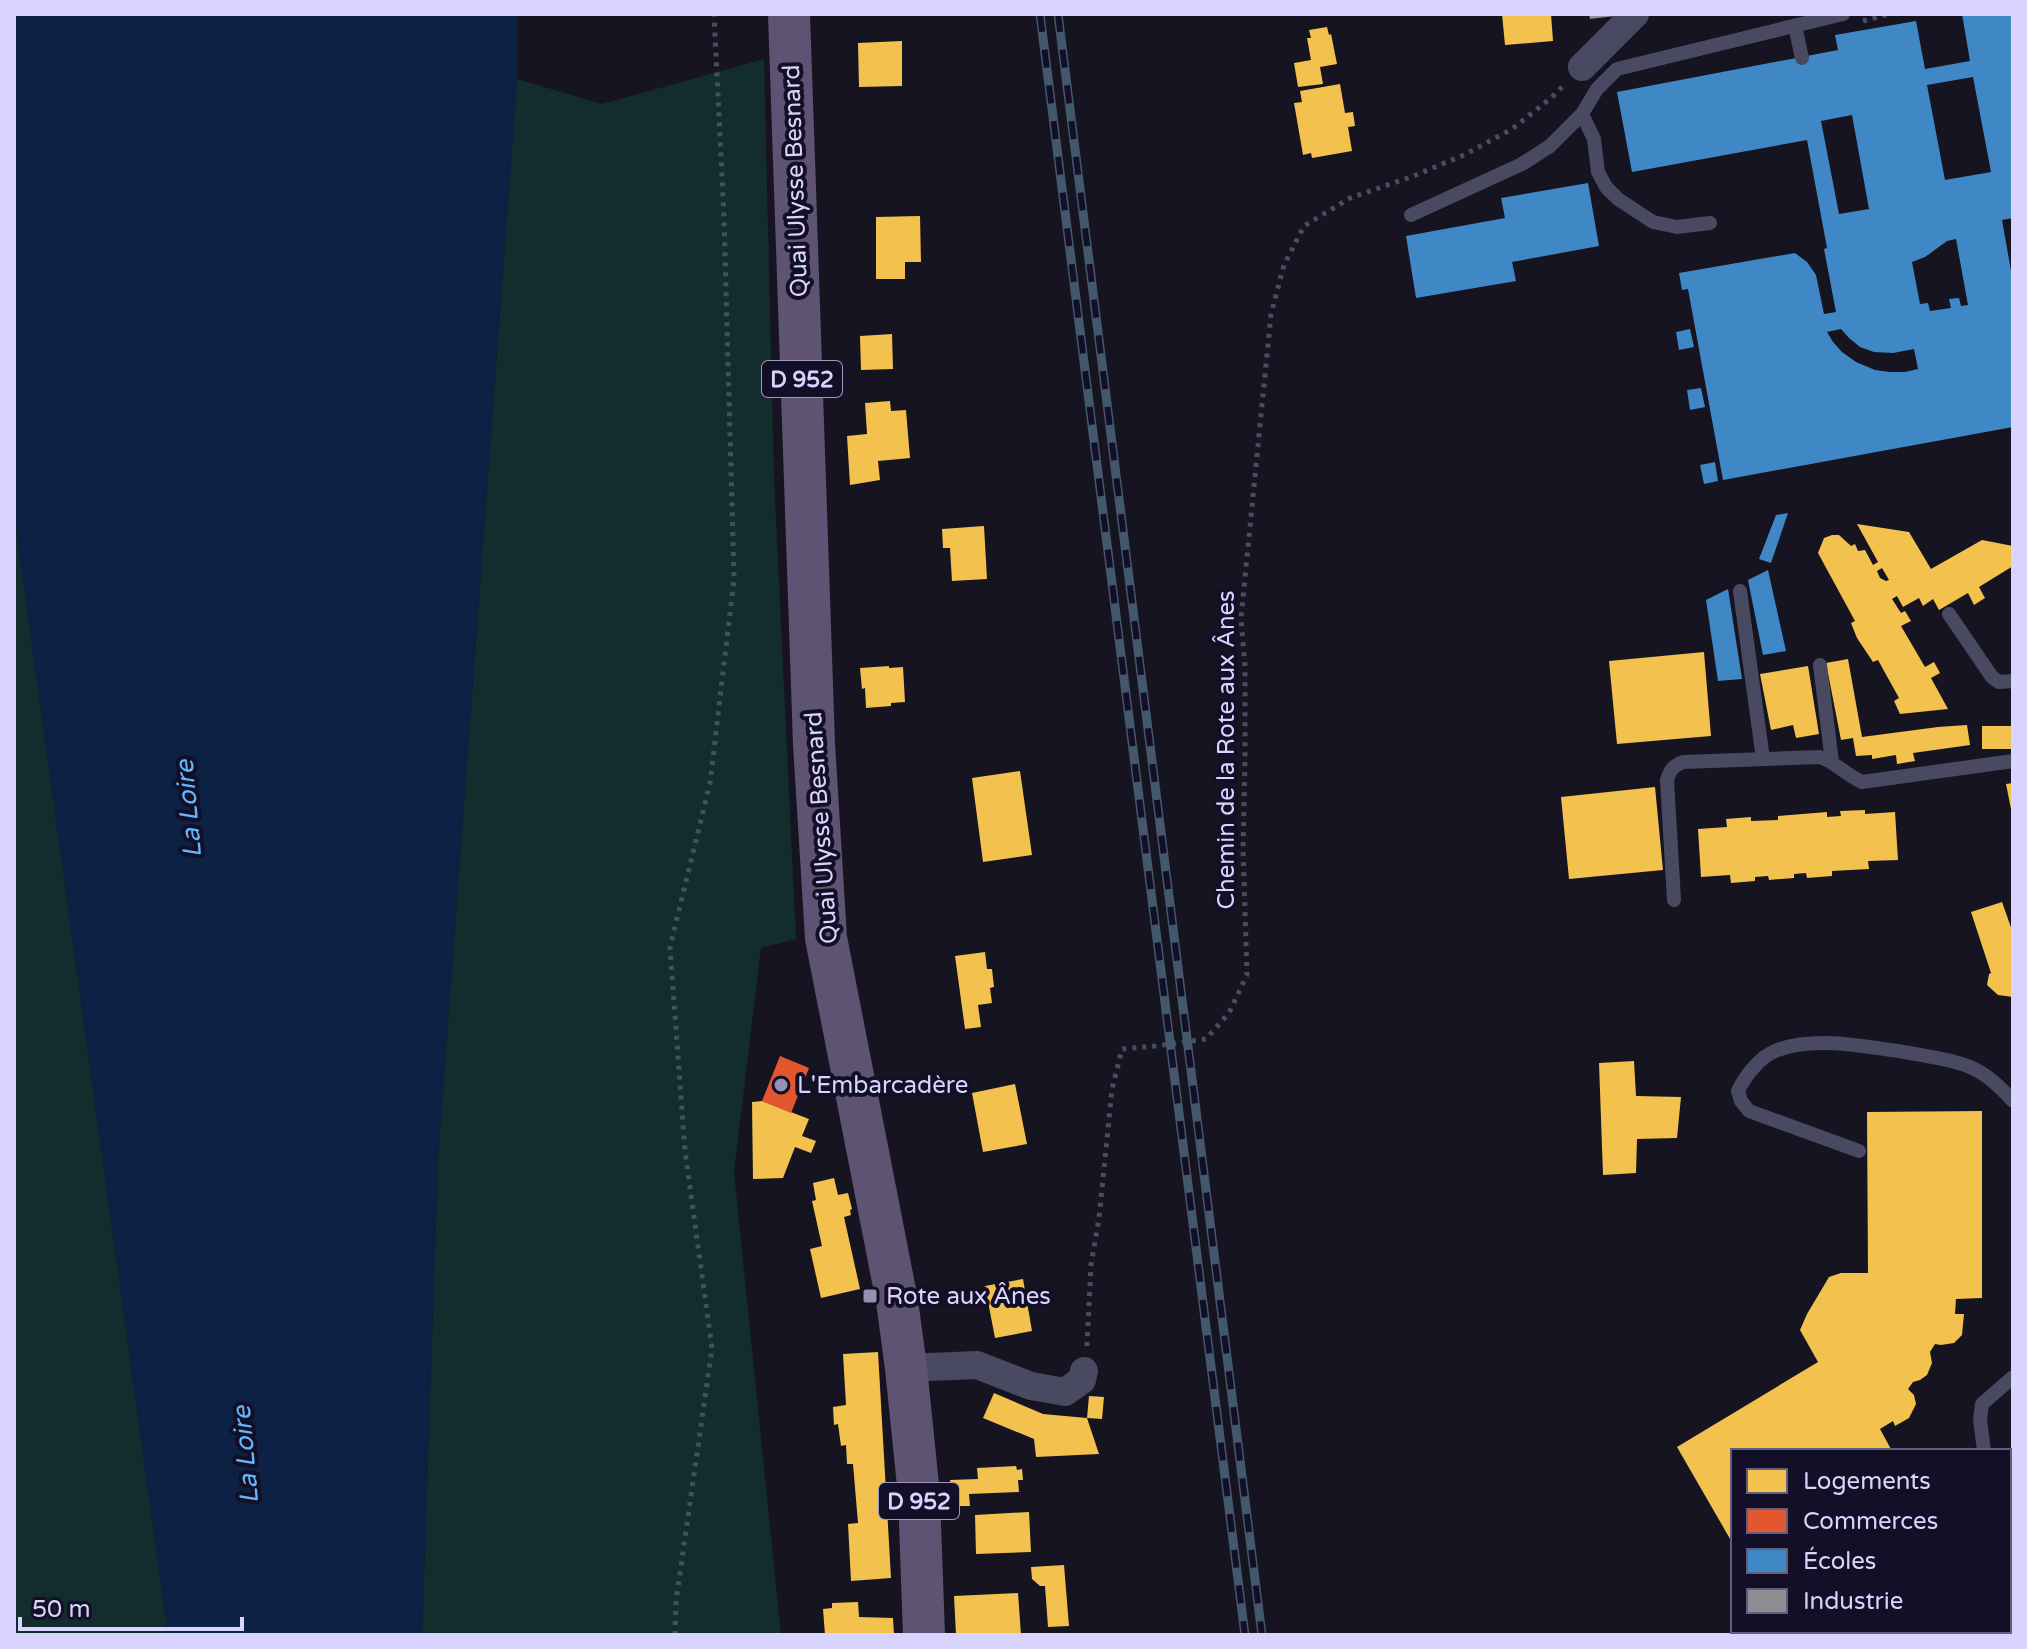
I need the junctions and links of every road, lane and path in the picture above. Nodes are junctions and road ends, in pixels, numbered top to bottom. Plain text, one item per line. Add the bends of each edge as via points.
1 (714, 14) edge
2 (789, 14) edge
3 (1635, 14) edge
4 (1843, 14) edge
5 (1795, 26) junction
6 (1802, 58) dead end
7 (1582, 67) joint
8 (1582, 114) junction
9 (1411, 215) dead end
10 (1710, 223) dead end
11 (1740, 591) dead end
12 (1949, 614) dead end
13 (1820, 665) dead end
14 (2013, 681) edge
15 (1763, 759) junction
16 (2013, 761) edge
17 (1832, 762) junction
18 (1674, 900) dead end
19 (2013, 1101) edge
20 (1859, 1151) dead end
21 (906, 1368) junction
22 (1084, 1371) joint
23 (2013, 1377) edge
24 (1984, 1449) edge
25 (675, 1635) edge
26 (924, 1635) edge

1 - 25 path via 734,579 710,783 670,947 685,1151 712,1348
2 - 21 main road, Quai Ulysse Besnard / D 952 via 814,744 826,938
3 - 7 street
4 - 5 lane
5 - 6 lane
5 - 8 lane via 1617,69
7 - 22 path, Chemin de la Rote aux Ânes via 1512,129 1464,155 1350,198 1304,226 1284,265 1271,314 1241,618 1247,975 1229,1013 1206,1039 1122,1049 1112,1089 1091,1265
8 - 9 lane via 1550,146 1522,164
8 - 10 lane via 1594,139 1598,172 1618,199 1653,222 1677,227
11 - 15 lane
12 - 14 lane via 1992,677
13 - 17 lane
15 - 17 lane via 1820,757
15 - 18 lane via 1683,762 1670,771
16 - 17 lane via 1862,782
19 - 20 lane via 1997,1083 1969,1066 1857,1045 1805,1044 1773,1051 1742,1081 1738,1091 1749,1111
21 - 22 street via 977,1365 1031,1386 1065,1392 1082,1380
21 - 26 main road, Quai Ulysse Besnard / D 952 via 919,1495
23 - 24 lane via 1982,1404

